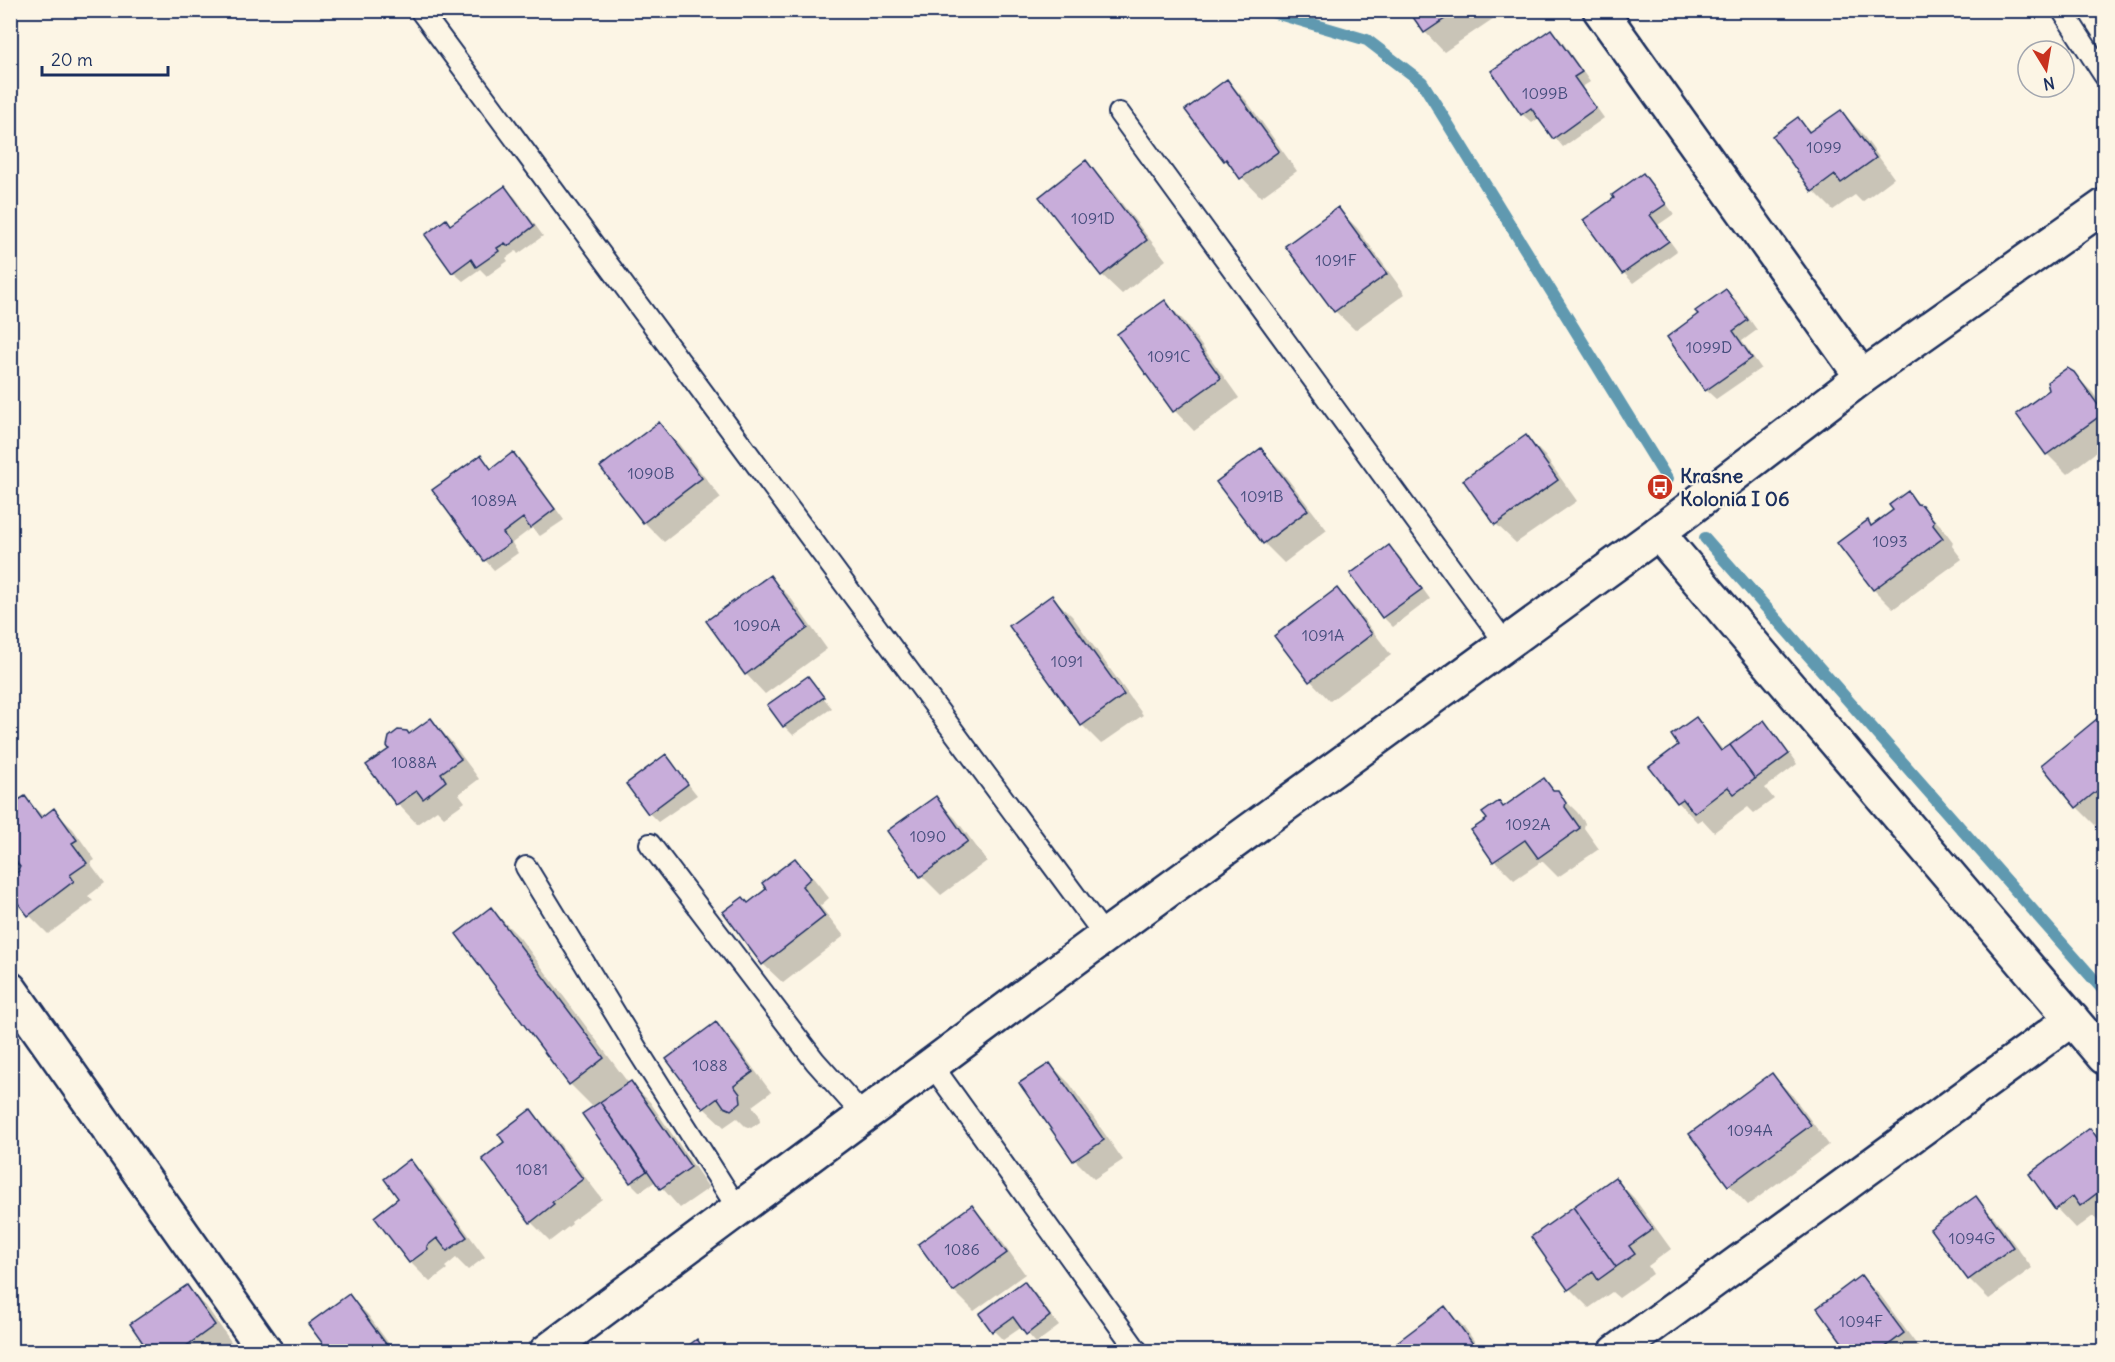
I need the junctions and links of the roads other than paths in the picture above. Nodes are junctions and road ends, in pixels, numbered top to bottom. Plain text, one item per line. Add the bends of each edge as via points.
1 (420, 10) edge
2 (1600, 10) edge
3 (2062, 10) edge
4 (2104, 75) edge
5 (1119, 113) dead end
6 (2104, 206) edge
7 (1862, 377) junction
8 (1658, 533) junction
9 (1506, 644) junction
10 (650, 844) dead end
11 (526, 867) dead end
12 (1105, 936) junction
13 (10, 989) edge
14 (2072, 1019) junction
15 (2104, 1057) edge
16 (932, 1065) junction
17 (864, 1116) junction
18 (738, 1209) junction
19 (549, 1351) edge
20 (266, 1352) edge
21 (1138, 1352) edge
22 (1616, 1352) edge

1 - 12 lane
2 - 7 street
3 - 4 lane
5 - 9 lane
6 - 7 street
7 - 8 street
8 - 9 street
8 - 14 street
9 - 12 street
10 - 17 lane via 814,1061
11 - 18 lane
12 - 16 street
13 - 20 street
14 - 15 street
14 - 22 street
16 - 17 street
16 - 21 lane
17 - 18 street
18 - 19 street

